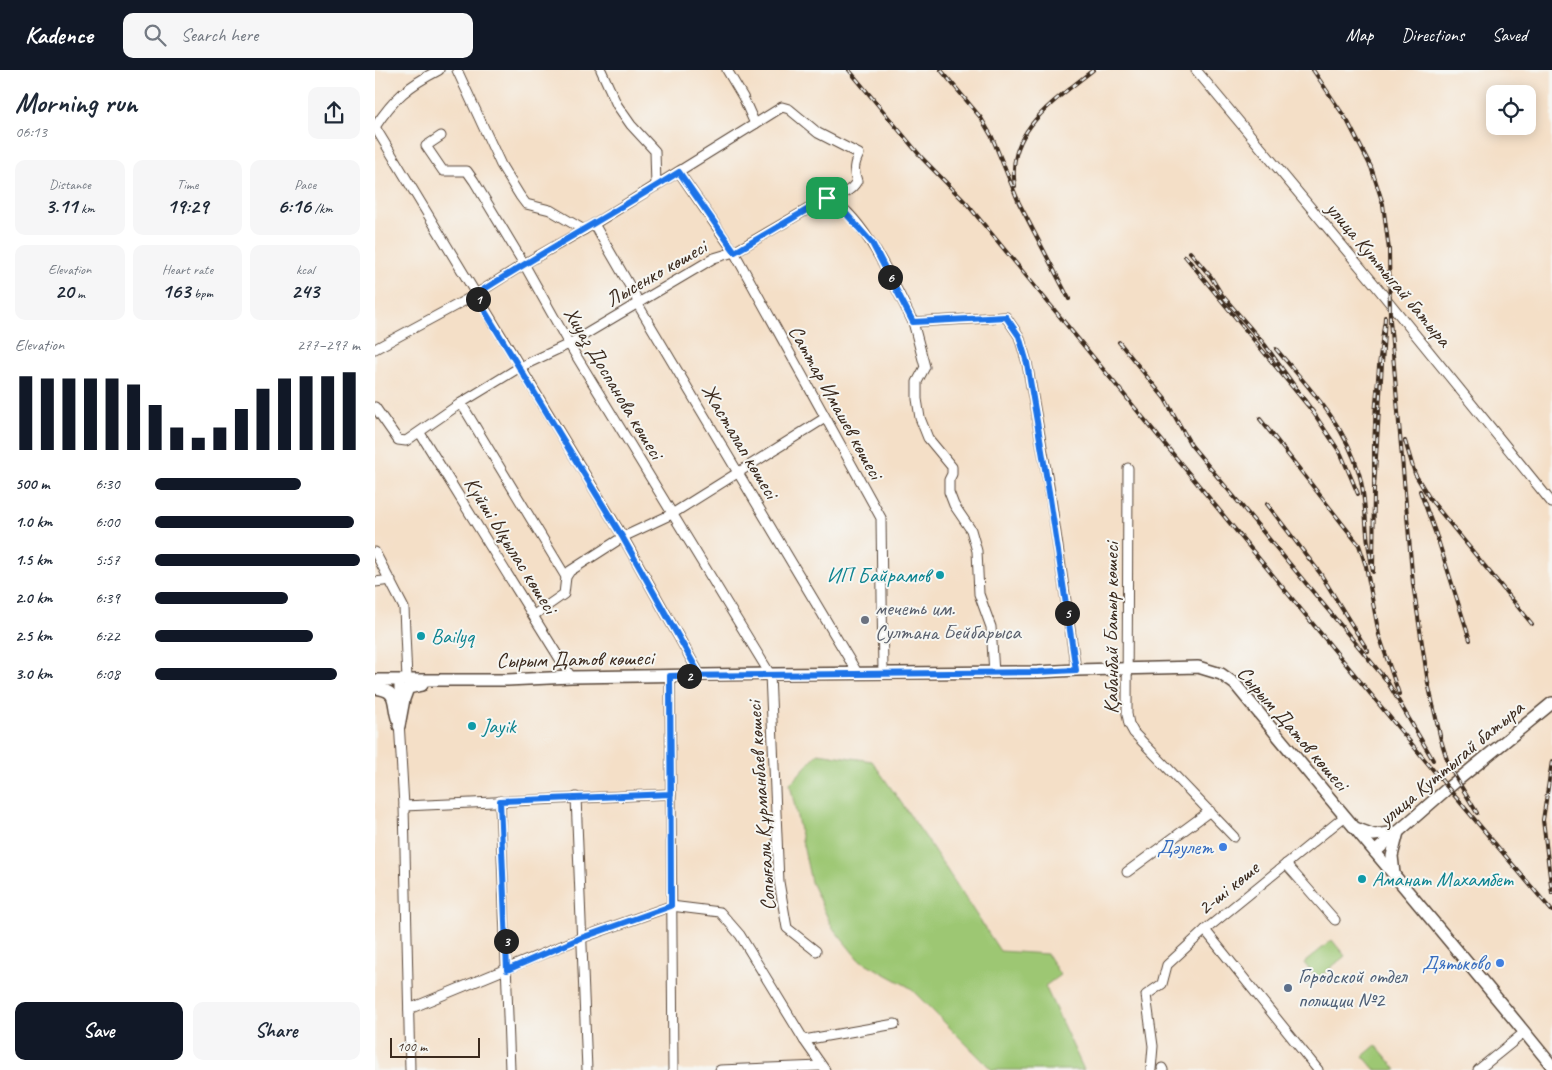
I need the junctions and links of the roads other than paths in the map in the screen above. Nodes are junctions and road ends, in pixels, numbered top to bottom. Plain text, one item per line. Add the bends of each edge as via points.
1 (439, 70) edge
2 (457, 70) edge
3 (601, 70) edge
4 (727, 70) edge
5 (1196, 70) edge
6 (755, 124) junction
7 (375, 127) edge
8 (441, 136) dead end
9 (679, 172) junction
10 (656, 186) junction
11 (827, 198) junction
12 (594, 224) junction
13 (584, 230) junction
14 (735, 252) junction
15 (524, 264) junction
16 (475, 295) junction
17 (638, 302) junction
18 (913, 322) junction
19 (569, 344) junction
20 (375, 349) edge
21 (520, 367) junction
22 (461, 403) junction
23 (375, 406) edge
24 (825, 418) junction
25 (420, 433) junction
26 (1128, 468) dead end
27 (738, 471) junction
28 (1552, 503) edge
29 (672, 514) junction
30 (623, 538) junction
31 (375, 552) edge
32 (566, 577) junction
33 (391, 580) junction
34 (375, 582) edge
35 (533, 615) junction
36 (1128, 669) junction
37 (1076, 670) junction
38 (994, 672) junction
39 (770, 674) junction
40 (858, 674) junction
41 (883, 674) junction
42 (700, 675) junction
43 (670, 676) junction
44 (571, 677) junction
45 (447, 679) junction
46 (375, 680) edge
47 (403, 680) junction
48 (375, 688) edge
49 (1552, 703) edge
50 (399, 726) junction
51 (671, 794) junction
52 (576, 797) junction
53 (500, 801) junction
54 (404, 806) junction
55 (1211, 811) junction
56 (1344, 817) junction
57 (1353, 828) junction
58 (1398, 832) junction
59 (1233, 837) dead end
60 (1375, 852) junction
61 (1286, 864) junction
62 (1127, 872) dead end
63 (1395, 875) junction
64 (671, 906) junction
65 (1335, 920) dead end
66 (1205, 930) junction
67 (581, 938) junction
68 (816, 951) dead end
69 (507, 970) junction
70 (409, 1009) junction
71 (895, 1024) dead end
72 (1525, 1032) junction
73 (804, 1040) junction
74 (1552, 1066) edge
75 (823, 1068) edge
76 (410, 1070) edge
77 (510, 1070) edge
78 (587, 1070) edge
79 (673, 1070) edge
80 (720, 1070) edge
81 (1151, 1070) edge
82 (1318, 1070) edge
83 (1478, 1070) edge

1 - 7 street via 416,82 395,99
2 - 13 street via 501,165 520,196 527,204 550,210
3 - 10 street via 617,105 655,151
4 - 6 street
5 - 28 street, улица Куттыгай батыра
6 - 9 street
6 - 11 street, Лысенко көшесі via 782,107 789,109 818,133 859,154 854,164 857,181 852,189
7 - 16 street
8 - 15 street, Хиуаз Доспанова көшесі via 426,146 436,162 443,171 467,171
9 - 10 street
9 - 14 street, Саттар Имашев көшесі
10 - 12 street
11 - 14 street, Лысенко көшесі
11 - 18 street via 835,201 872,243
12 - 13 street
12 - 17 street, Жасталап көшесі
13 - 15 street
14 - 17 street, Лысенко көшесі via 714,258
14 - 24 street, Саттар Имашев көшесі
15 - 16 street
15 - 19 street, Хиуаз Доспанова көшесі
16 - 20 street
16 - 21 street
17 - 19 street, Лысенко көшесі
17 - 27 street, Жасталап көшесі
18 - 37 street via 1006,317 1019,336 1027,363
18 - 38 street via 925,367 917,382 919,418 928,438 952,467 949,492 971,530 979,565 979,594 991,627
19 - 21 street, Лысенко көшесі
19 - 29 street, Хиуаз Доспанова көшесі
21 - 22 street, Лысенко көшесі
21 - 30 street
22 - 25 street, Лысенко көшесі
22 - 32 street
23 - 25 street, Лысенко көшесі via 401,442
24 - 27 street
24 - 41 street, Саттар Имашев көшесі via 881,518
25 - 35 street, Күйші Ықылас көшесі
26 - 36 street, Қабанбай Батыр көшесі
27 - 29 street
27 - 40 street, Жасталап көшесі
29 - 30 street
29 - 39 street, Хиуаз Доспанова көшесі
30 - 32 street via 570,571
30 - 42 street
31 - 33 street
32 - 35 street via 564,594
33 - 34 street
33 - 47 street via 404,608
35 - 44 street, Күйші Ықылас көшесі
36 - 37 main road, Сырым Датов көшесі
36 - 55 street, Қабанбай Батыр көшесі via 1129,724
36 - 56 main road, Сырым Датов көшесі via 1198,667 1221,674 1235,684
37 - 38 main road, Сырым Датов көшесі
38 - 41 main road, Сырым Датов көшесі
39 - 40 main road, Сырым Датов көшесі
39 - 42 main road, Сырым Датов көшесі
39 - 68 street, Сопығали Құрманбаев көшесі via 779,882 787,928
40 - 41 main road, Сырым Датов көшесі
42 - 43 main road, Сырым Датов көшесі
43 - 44 main road, Сырым Датов көшесі
43 - 51 street
44 - 45 main road, Сырым Датов көшесі
45 - 47 main road, Сырым Датов көшесі
45 - 50 main road via 437,685 408,688
46 - 47 main road, Сырым Датов көшесі
47 - 50 street
48 - 50 main road via 393,695
49 - 58 main road, улица Куттыгай батыра
50 - 54 street
51 - 52 street
51 - 64 street
52 - 53 street
52 - 67 street
53 - 54 street
53 - 69 street
54 - 70 street
55 - 59 street, Қабанбай Батыр көшесі
55 - 62 street
56 - 57 main road, Сырым Датов көшесі
56 - 61 street, 2-ші көше
57 - 58 main road via 1373,835
57 - 60 main road, Сырым Датов көшесі
58 - 60 main road, улица Куттыгай батыра
58 - 63 main road via 1392,856
60 - 63 main road, Сырым Датов көшесі
61 - 65 street
61 - 66 street, 2-ші көше
63 - 72 main road, Сырым Датов көшесі
64 - 67 street
64 - 73 street via 720,912 740,935
64 - 79 street
66 - 81 street, 2-ші көше via 1167,965 1161,984 1145,995 1153,1046
66 - 82 street
67 - 69 street
67 - 78 street
69 - 70 street
69 - 77 street
70 - 76 street
71 - 73 street
72 - 74 main road, Сырым Датов көшесі
72 - 83 street
73 - 75 street
75 - 80 street

